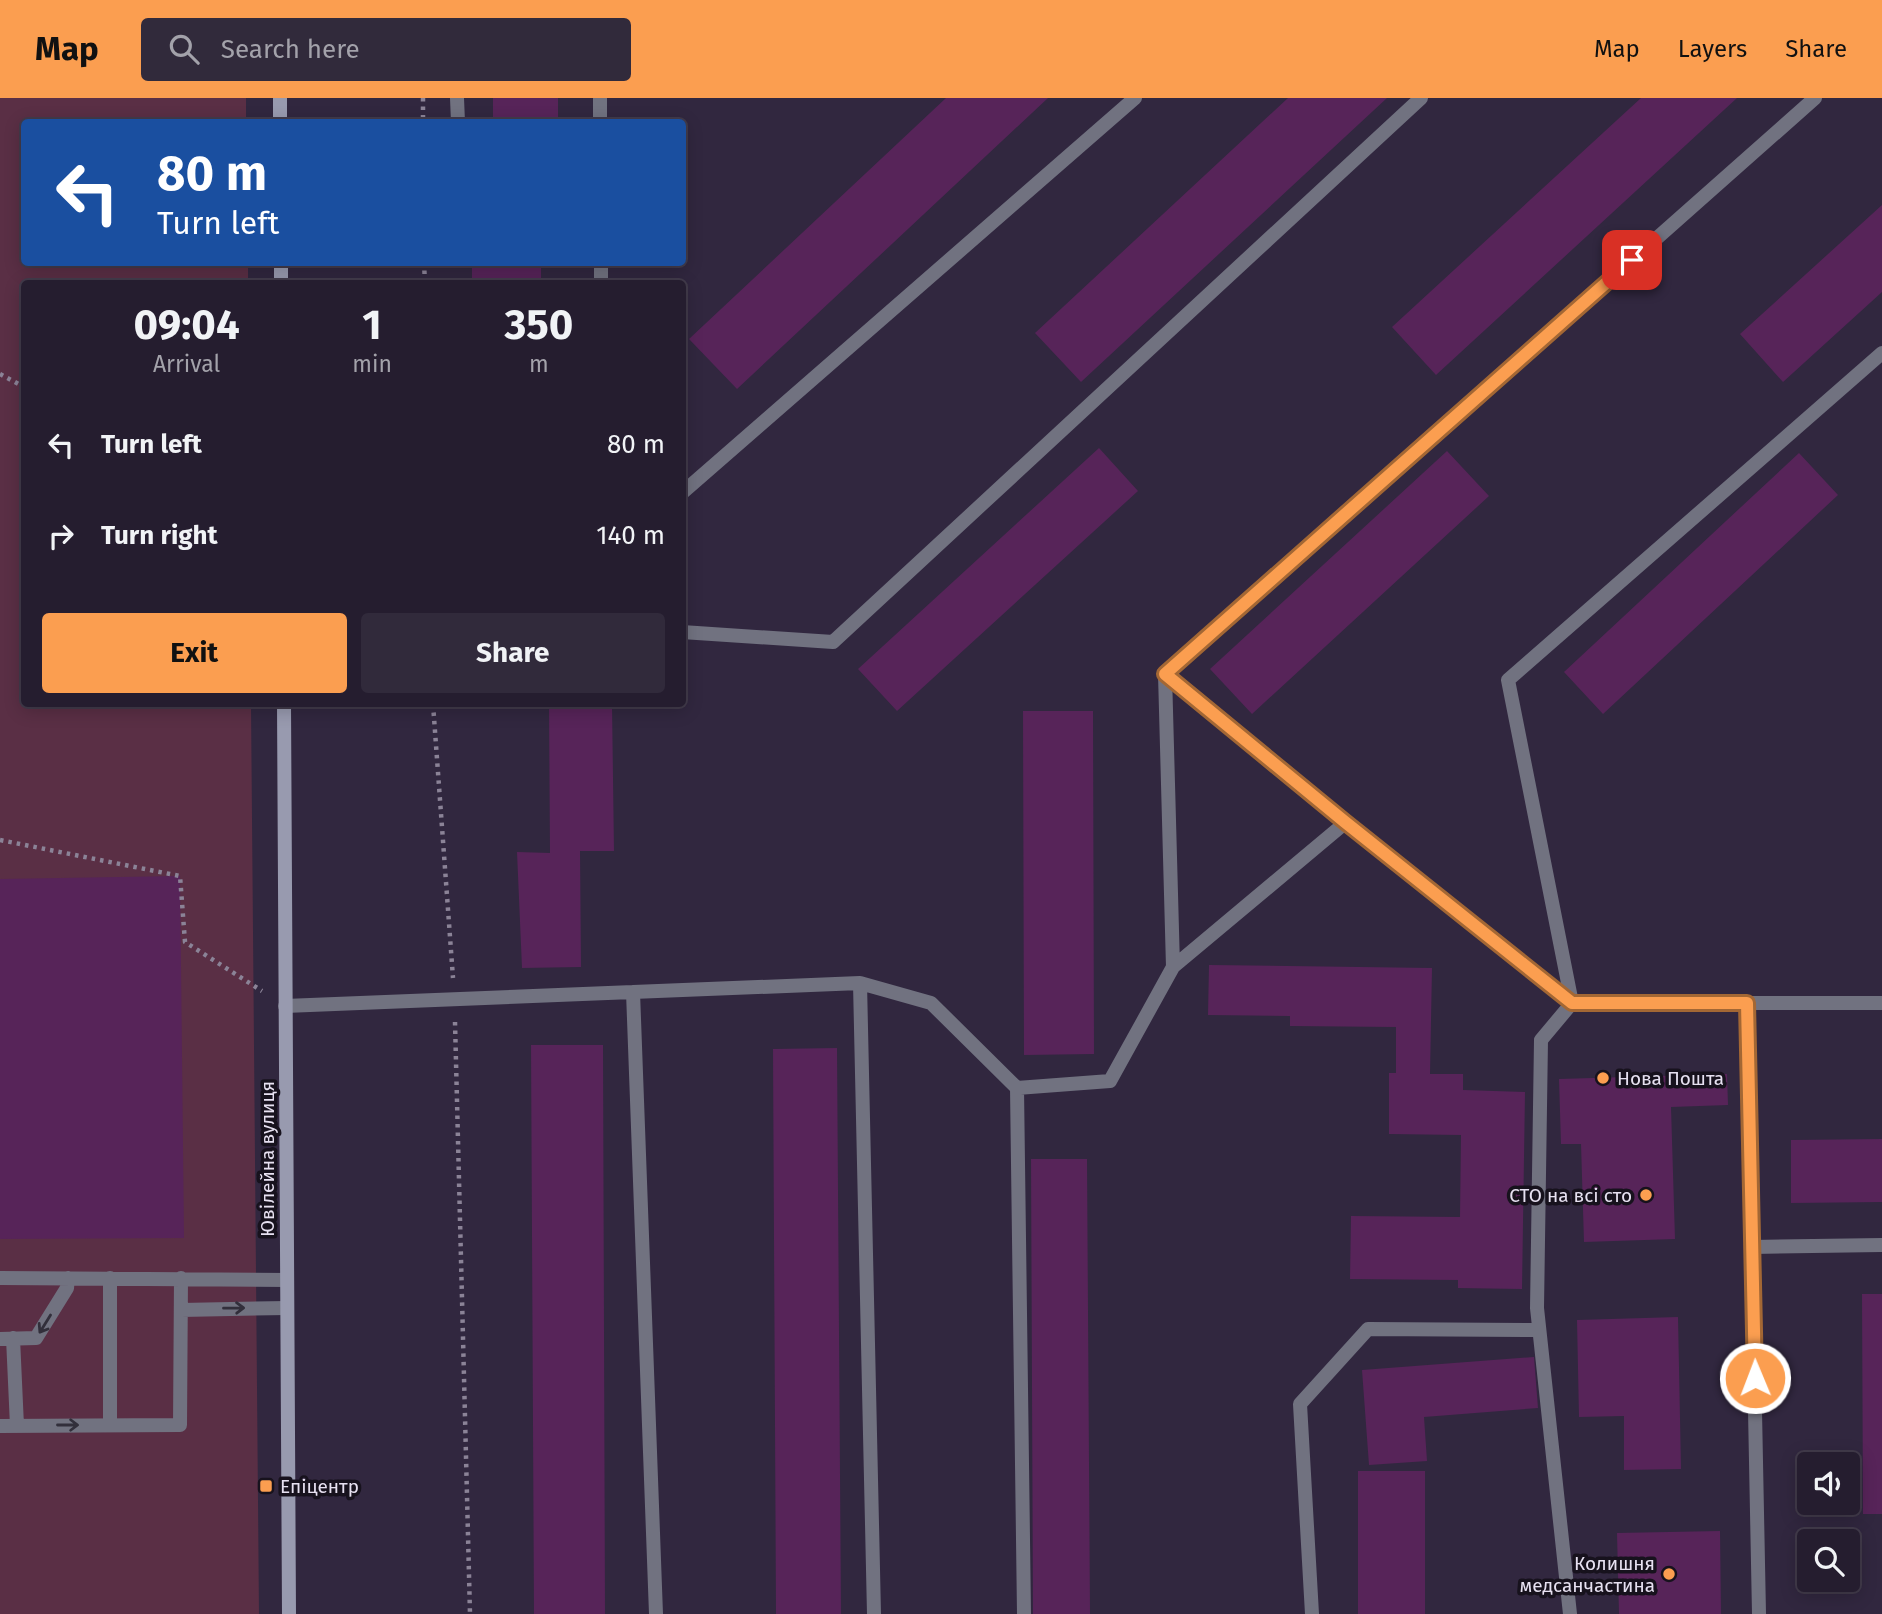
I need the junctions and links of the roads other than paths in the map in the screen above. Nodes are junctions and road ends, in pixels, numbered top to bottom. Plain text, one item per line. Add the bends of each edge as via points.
1 (280, 98) edge
2 (457, 98) edge
3 (600, 98) edge
4 (1135, 98) edge
5 (1422, 98) edge
6 (1815, 98) edge
7 (280, 119) edge
8 (458, 119) edge
9 (600, 119) edge
10 (1882, 353) edge
11 (686, 490) edge
12 (686, 632) edge
13 (1165, 674) junction
14 (284, 707) edge
15 (1345, 822) junction
16 (1173, 967) junction
17 (860, 983) junction
18 (633, 992) junction
19 (1572, 1003) junction
20 (1747, 1003) junction
21 (1882, 1003) edge
22 (285, 1006) junction
23 (1017, 1087) junction
24 (1882, 1245) edge
25 (1752, 1247) junction
26 (0, 1278) edge
27 (68, 1278) junction
28 (110, 1278) junction
29 (181, 1278) junction
30 (287, 1280) junction
31 (287, 1308) junction
32 (181, 1310) junction
33 (1539, 1330) junction
34 (7, 1338) edge
35 (110, 1425) junction
36 (0, 1426) edge
37 (17, 1426) junction
38 (289, 1614) edge
39 (656, 1614) edge
40 (874, 1614) edge
41 (1024, 1614) edge
42 (1312, 1614) edge
43 (1570, 1614) edge
44 (1759, 1614) edge

1 - 7 street
2 - 8 lane
3 - 9 lane
4 - 11 lane
5 - 12 lane via 834,642
6 - 13 lane
10 - 19 lane via 1508,680
13 - 15 lane
13 - 16 lane
14 - 22 street, Ювілейна вулиця
15 - 16 lane
15 - 19 lane
16 - 23 lane via 1110,1081
17 - 18 lane
17 - 23 lane via 931,1003
17 - 40 lane
18 - 22 lane
18 - 39 lane
19 - 20 lane
19 - 33 lane via 1541,1040
20 - 21 lane
20 - 25 lane
22 - 30 street, Ювілейна вулиця
23 - 41 lane
24 - 25 lane
25 - 44 lane
26 - 27 lane
27 - 28 lane
27 -> 34 lane via 67,1288 36,1338
28 - 29 lane
28 - 35 lane
29 - 30 lane
29 - 32 lane
30 - 31 street, Ювілейна вулиця
32 -> 31 lane
31 - 38 street, Ювілейна вулиця
32 - 35 lane via 180,1425
33 - 42 lane via 1368,1329 1300,1404
33 - 43 lane
34 - 37 lane
37 -> 35 lane
36 - 37 lane

